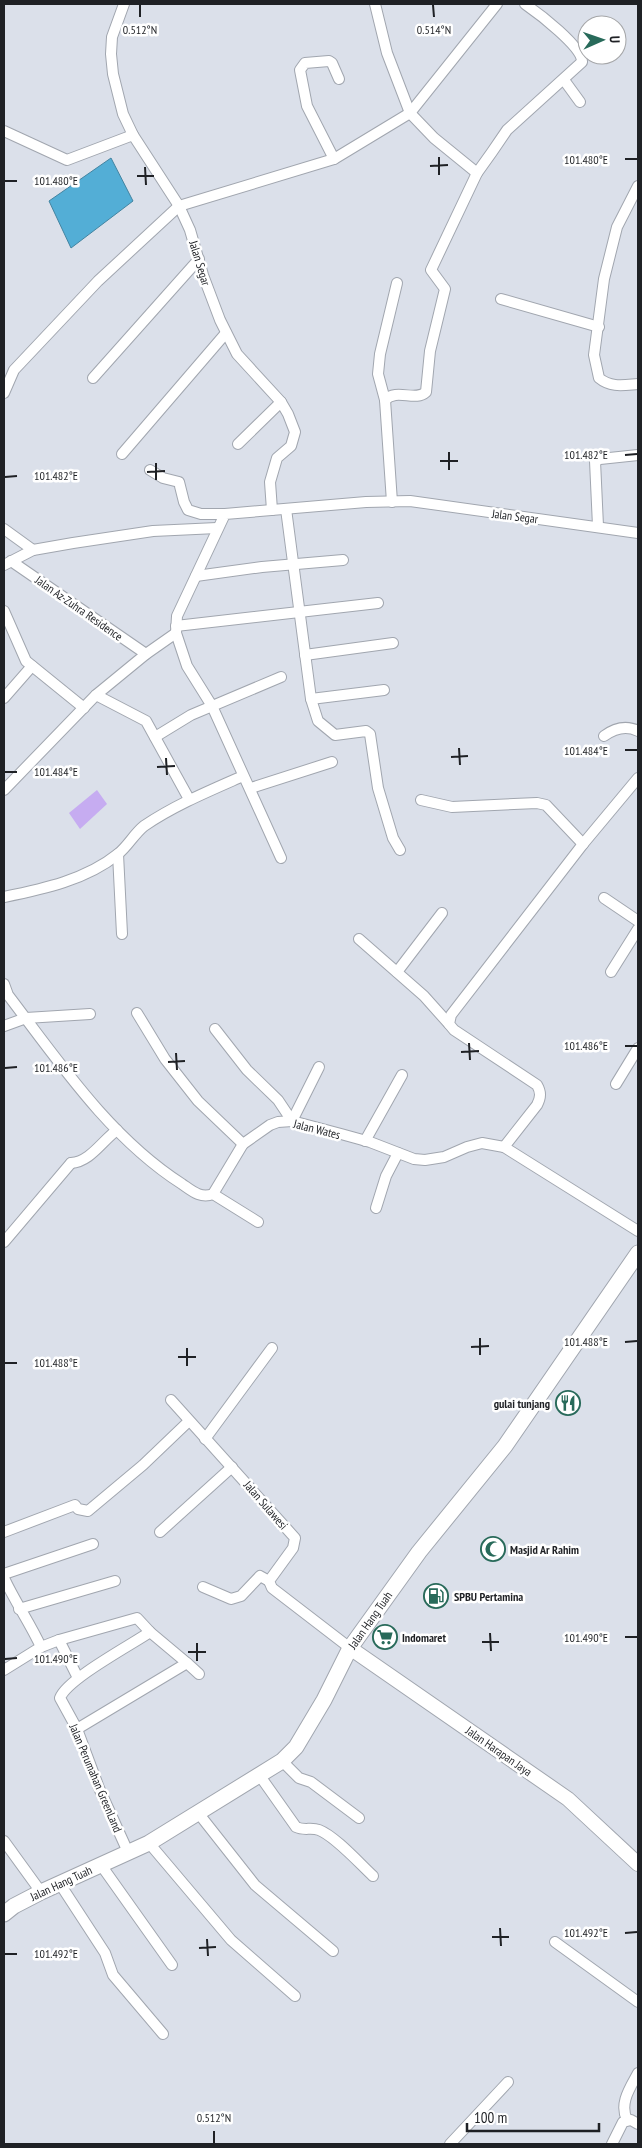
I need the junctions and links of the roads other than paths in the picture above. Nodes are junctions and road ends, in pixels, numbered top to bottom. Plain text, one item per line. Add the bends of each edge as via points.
1 (124, 4) edge
2 (375, 4) edge
3 (497, 4) edge
4 (526, 4) edge
5 (339, 79) dead end
6 (564, 80) junction
7 (580, 102) dead end
8 (410, 113) junction
9 (4, 131) edge
10 (133, 135) junction
11 (334, 159) junction
12 (477, 174) junction
13 (638, 186) edge
14 (179, 206) junction
15 (199, 259) junction
16 (397, 282) dead end
17 (501, 299) dead end
18 (599, 327) junction
19 (226, 333) junction
20 (93, 378) dead end
21 (638, 384) edge
22 (4, 393) edge
23 (385, 400) junction
24 (281, 402) junction
25 (238, 444) dead end
26 (122, 454) dead end
27 (638, 455) edge
28 (150, 470) dead end
29 (392, 502) junction
30 (286, 509) junction
31 (272, 510) junction
32 (225, 514) junction
33 (598, 526) junction
34 (217, 528) junction
35 (4, 529) edge
36 (638, 533) edge
37 (33, 550) junction
38 (343, 560) dead end
39 (8, 563) edge
40 (293, 564) junction
41 (196, 576) junction
42 (378, 604) dead end
43 (4, 611) edge
44 (299, 611) junction
45 (176, 629) junction
46 (393, 643) dead end
47 (146, 654) junction
48 (305, 655) junction
49 (32, 666) junction
50 (281, 678) dead end
51 (384, 690) dead end
52 (96, 695) junction
53 (4, 698) edge
54 (311, 699) junction
55 (212, 706) junction
56 (84, 708) junction
57 (638, 731) edge
58 (604, 736) dead end
59 (155, 737) junction
60 (332, 762) dead end
61 (243, 776) junction
62 (638, 778) edge
63 (251, 788) junction
64 (4, 790) edge
65 (189, 799) junction
66 (421, 800) dead end
67 (583, 844) junction
68 (400, 850) dead end
69 (118, 854) junction
70 (281, 858) dead end
71 (4, 897) edge
72 (604, 898) dead end
73 (442, 913) dead end
74 (638, 921) edge
75 (638, 929) edge
76 (122, 934) dead end
77 (359, 939) dead end
78 (397, 972) junction
79 (612, 972) dead end
80 (4, 984) edge
81 (6, 995) edge
82 (137, 1013) dead end
83 (90, 1014) dead end
84 (26, 1018) junction
85 (449, 1024) junction
86 (4, 1026) edge
87 (215, 1029) dead end
88 (638, 1048) edge
89 (319, 1068) dead end
90 (402, 1075) dead end
91 (616, 1084) dead end
92 (292, 1121) junction
93 (117, 1130) junction
94 (365, 1141) junction
95 (243, 1144) junction
96 (504, 1148) junction
97 (398, 1153) junction
98 (213, 1194) junction
99 (376, 1208) dead end
100 (258, 1222) dead end
101 (638, 1231) edge
102 (4, 1242) edge
103 (638, 1253) edge
104 (272, 1348) dead end
105 (172, 1400) dead end
106 (189, 1421) junction
107 (205, 1439) junction
108 (232, 1467) junction
109 (4, 1532) edge
110 (160, 1532) dead end
111 (93, 1544) dead end
112 (4, 1576) edge
113 (115, 1581) dead end
114 (269, 1581) junction
115 (202, 1587) dead end
116 (19, 1609) junction
117 (150, 1632) junction
118 (59, 1640) junction
119 (41, 1647) junction
120 (350, 1648) junction
121 (187, 1663) junction
122 (4, 1670) edge
123 (199, 1674) dead end
124 (78, 1678) junction
125 (77, 1729) junction
126 (282, 1761) junction
127 (260, 1776) junction
128 (199, 1814) junction
129 (359, 1818) dead end
130 (4, 1841) edge
131 (149, 1843) junction
132 (128, 1852) junction
133 (638, 1864) edge
134 (101, 1865) junction
135 (373, 1876) dead end
136 (60, 1884) junction
137 (40, 1892) junction
138 (4, 1914) edge
139 (555, 1942) dead end
140 (332, 1951) dead end
141 (172, 1965) dead end
142 (295, 1996) dead end
143 (638, 2002) edge
144 (163, 2034) dead end
145 (638, 2073) edge
146 (508, 2082) dead end
147 (628, 2120) junction
148 (638, 2124) edge
149 (450, 2144) edge
150 (612, 2144) edge

1 - 10 street, Jalan Segar via 112,37 112,74 123,114
2 - 8 street via 387,53
3 - 8 street
4 - 6 street via 551,24 582,58 581,64
5 - 11 street via 329,61 305,63 300,70 307,106
6 - 7 street
6 - 12 street via 507,130
8 - 11 street
8 - 12 street
9 - 10 street via 67,160
10 - 14 street, Jalan Segar
11 - 14 street
12 - 23 street via 431,270 445,290 430,351 426,392 420,396 394,394
13 - 18 street via 617,226 612,243
14 - 15 street, Jalan Segar
14 - 22 street via 98,281 14,370
15 - 19 street, Jalan Segar
15 - 20 street
16 - 23 street via 379,360 378,374
17 - 18 street
18 - 21 street via 594,355 599,378 611,386
19 - 24 street, Jalan Segar via 237,354
19 - 26 street
23 - 29 street
24 - 25 street
24 - 31 street, Jalan Segar via 295,432 290,446 277,458 270,482
27 - 33 street via 594,461
28 - 32 street, Jalan Segar via 179,482 188,510 201,514
29 - 30 street, Jalan Segar
29 - 33 street, Jalan Segar via 410,501
30 - 31 street, Jalan Segar
30 - 40 street
31 - 32 street, Jalan Segar
32 - 34 street
33 - 36 street, Jalan Segar
34 - 37 street via 153,531
34 - 41 street
35 - 37 street
37 - 39 street
38 - 40 street
39 - 47 street, Jalan Az-Zuhra Residence
40 - 41 street
40 - 44 street
41 - 45 street via 177,616
42 - 44 street
43 - 49 street via 26,661
44 - 45 street
44 - 48 street
45 - 47 street
45 - 55 street via 187,666
46 - 48 street
47 - 52 street
48 - 54 street
49 - 53 street
49 - 56 street
50 - 55 street
51 - 54 street
52 - 56 street
52 - 59 street via 146,721
54 - 68 street via 318,721 330,733 342,735 366,730 370,734 378,788 393,838
55 - 59 street
55 - 61 street
56 - 64 street
57 - 58 street via 628,727 617,728
59 - 65 street
60 - 63 street
61 - 63 street
61 - 65 street
62 - 67 street
63 - 70 street
65 - 69 street via 142,827
66 - 67 street via 452,808 546,805
67 - 85 street via 451,1015
69 - 71 street via 78,878
69 - 76 street
72 - 74 street
73 - 78 street
75 - 79 street
77 - 78 street
78 - 85 street
80 - 81 street
81 - 84 street
82 - 95 street via 165,1059 198,1101
83 - 84 street
84 - 86 street
84 - 93 street
85 - 96 street via 540,1089 541,1098
87 - 92 street via 246,1070 278,1100
88 - 91 street
89 - 92 street
90 - 94 street
92 - 94 street, Jalan Wates
92 - 95 street, Jalan Wates via 270,1125
93 - 98 street via 168,1175 199,1195
93 - 102 street via 86,1158 78,1162 68,1159
94 - 97 street, Jalan Wates
95 - 98 street, Jalan Wates
96 - 97 street, Jalan Wates via 482,1143 444,1157 425,1160
96 - 101 street, Jalan Wates
97 - 99 street via 386,1176
98 - 100 street
103 - 120 main road, Jalan Hang Tuah via 505,1446 419,1552
104 - 107 street
105 - 106 street, Jalan Sulawesi
106 - 107 street, Jalan Sulawesi
106 - 109 street via 88,1511 75,1505
107 - 108 street, Jalan Sulawesi
108 - 110 street
108 - 114 street, Jalan Sulawesi via 295,1538 293,1548
111 - 112 street
112 - 116 street
113 - 116 street
114 - 115 street via 260,1576 241,1596 231,1599
114 - 120 street via 272,1588
116 - 119 street
117 - 118 street via 137,1618
117 - 121 street
117 - 124 street, Jalan Perumahan GreenLand
118 - 119 street
118 - 124 street
119 - 122 street
120 - 126 main road, Jalan Hang Tuah via 296,1747
120 - 133 street, Jalan Harapan Jaya via 568,1799
121 - 123 street
121 - 125 street
124 - 125 street, Jalan Perumahan GreenLand via 60,1698
125 - 132 street, Jalan Perumahan GreenLand
126 - 127 main road, Jalan Hang Tuah
126 - 129 street via 299,1778 311,1782
127 - 128 main road, Jalan Hang Tuah
127 - 135 street via 296,1827 327,1834
128 - 131 main road, Jalan Hang Tuah
128 - 140 street via 255,1885
130 - 137 street
131 - 132 main road, Jalan Hang Tuah
131 - 142 street via 231,1940
132 - 134 main road, Jalan Hang Tuah
134 - 136 main road, Jalan Hang Tuah
134 - 141 street
136 - 137 main road, Jalan Hang Tuah
136 - 144 street via 105,1953 113,1975
137 - 138 main road, Jalan Hang Tuah
139 - 143 street
145 - 147 street via 625,2099 624,2114
146 - 149 street
147 - 148 street
147 - 150 street via 622,2123

